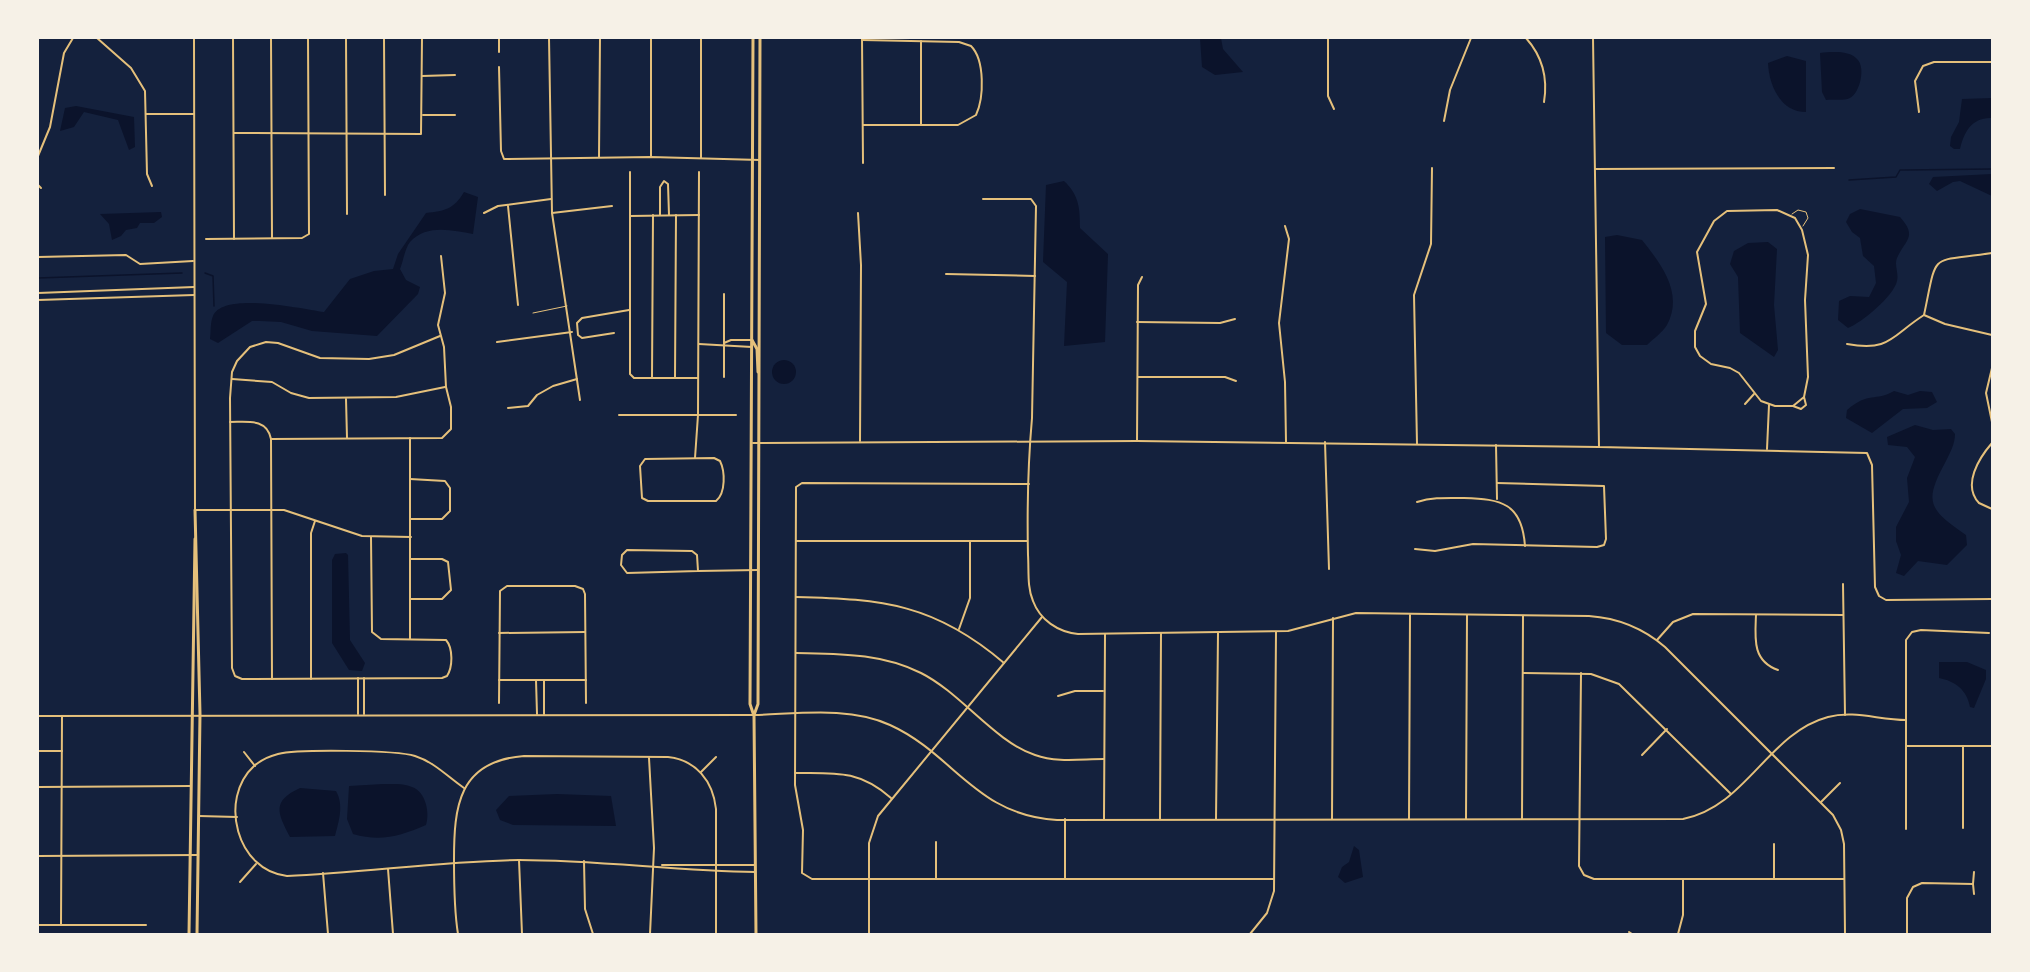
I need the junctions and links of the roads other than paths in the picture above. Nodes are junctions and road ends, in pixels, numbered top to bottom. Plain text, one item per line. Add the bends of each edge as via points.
1 (73, 38) edge
2 (97, 38) edge
3 (194, 38) edge
4 (233, 38) edge
5 (271, 38) edge
6 (308, 38) edge
7 (346, 38) edge
8 (384, 38) edge
9 (422, 38) edge
10 (499, 38) edge
11 (549, 38) edge
12 (600, 38) edge
13 (651, 38) edge
14 (701, 38) edge
15 (753, 38) edge
16 (760, 38) edge
17 (1264, 38) edge
18 (1275, 38) edge
19 (1328, 38) edge
20 (1471, 38) edge
21 (1526, 38) edge
22 (1593, 38) edge
23 (862, 39) edge
24 (921, 41) junction
25 (499, 52) dead end
26 (1992, 62) edge
27 (500, 67) dead end
28 (455, 75) dead end
29 (422, 76) junction
30 (1544, 102) dead end
31 (1334, 109) dead end
32 (1919, 112) dead end
33 (146, 114) junction
34 (194, 114) junction
35 (423, 115) junction
36 (455, 115) dead end
37 (1444, 121) dead end
38 (863, 125) junction
39 (921, 125) junction
40 (234, 133) junction
41 (272, 133) junction
42 (309, 134) junction
43 (347, 135) junction
44 (385, 135) junction
45 (38, 156) edge
46 (599, 157) junction
47 (651, 157) junction
48 (550, 158) junction
49 (701, 158) junction
50 (753, 160) junction
51 (760, 160) junction
52 (863, 163) dead end
53 (1432, 168) dead end
54 (1834, 168) dead end
55 (1595, 169) junction
56 (630, 172) dead end
57 (699, 172) dead end
58 (38, 185) edge
59 (152, 186) dead end
60 (41, 188) dead end
61 (386, 195) dead end
62 (551, 199) junction
63 (983, 199) dead end
64 (612, 206) dead end
65 (508, 207) junction
66 (484, 213) dead end
67 (552, 213) junction
68 (858, 213) dead end
69 (347, 214) dead end
70 (653, 215) junction
71 (660, 215) junction
72 (669, 215) junction
73 (676, 215) junction
74 (699, 215) junction
75 (1790, 215) junction
76 (630, 216) junction
77 (1285, 226) dead end
78 (1801, 228) junction
79 (272, 238) junction
80 (206, 239) dead end
81 (234, 239) junction
82 (1992, 253) edge
83 (441, 256) dead end
84 (38, 257) edge
85 (194, 261) junction
86 (946, 274) dead end
87 (1035, 276) junction
88 (1142, 277) dead end
89 (194, 287) junction
90 (38, 293) edge
91 (724, 294) dead end
92 (194, 295) junction
93 (38, 300) edge
94 (518, 305) dead end
95 (567, 306) junction
96 (630, 309) junction
97 (533, 313) dead end
98 (1924, 315) junction
99 (1235, 319) dead end
100 (1137, 322) junction
101 (572, 332) junction
102 (614, 333) dead end
103 (1992, 335) edge
104 (440, 336) junction
105 (752, 340) junction
106 (496, 342) dead end
107 (723, 343) junction
108 (699, 344) junction
109 (1847, 344) dead end
110 (756, 345) junction
111 (1992, 368) edge
112 (1138, 376) junction
113 (724, 377) dead end
114 (652, 378) junction
115 (675, 378) junction
116 (698, 378) junction
117 (232, 379) junction
118 (578, 379) junction
119 (1236, 381) dead end
120 (446, 387) junction
121 (1754, 394) junction
122 (1804, 397) junction
123 (346, 398) junction
124 (580, 400) dead end
125 (1745, 404) dead end
126 (1769, 405) junction
127 (1793, 406) junction
128 (508, 408) dead end
129 (619, 415) dead end
130 (698, 415) junction
131 (736, 416) dead end
132 (230, 422) junction
133 (1992, 422) edge
134 (346, 438) junction
135 (411, 438) junction
136 (271, 439) junction
137 (1030, 440) junction
138 (860, 441) junction
139 (1137, 441) junction
140 (759, 442) junction
141 (1286, 442) junction
142 (1325, 442) junction
143 (753, 443) junction
144 (1992, 443) edge
145 (1416, 444) junction
146 (1496, 445) junction
147 (1599, 447) junction
148 (1767, 449) junction
149 (695, 458) junction
150 (410, 479) junction
151 (1497, 483) junction
152 (1029, 484) junction
153 (1497, 500) junction
154 (1417, 502) dead end
155 (1992, 508) edge
156 (271, 509) junction
157 (195, 510) junction
158 (232, 510) junction
159 (411, 519) junction
160 (315, 521) junction
161 (371, 537) junction
162 (411, 537) junction
163 (970, 540) junction
164 (796, 541) junction
165 (1028, 541) junction
166 (1525, 546) junction
167 (1415, 549) dead end
168 (411, 559) junction
169 (1329, 569) dead end
170 (752, 570) junction
171 (758, 570) junction
172 (698, 572) junction
173 (1843, 584) dead end
174 (796, 597) junction
175 (411, 599) junction
176 (1992, 599) edge
177 (1410, 614) junction
178 (1467, 615) junction
179 (1756, 615) junction
180 (1843, 615) junction
181 (1523, 616) junction
182 (1043, 617) junction
183 (1333, 618) junction
184 (959, 629) junction
185 (1906, 630) dead end
186 (1276, 631) junction
187 (585, 632) junction
188 (1161, 632) junction
189 (1218, 632) junction
190 (498, 633) junction
191 (1989, 633) dead end
192 (1105, 634) junction
193 (1910, 634) junction
194 (410, 639) junction
195 (1657, 640) junction
196 (796, 653) junction
197 (1004, 663) junction
198 (1778, 670) dead end
199 (1523, 673) junction
200 (1581, 673) junction
201 (358, 678) junction
202 (364, 678) junction
203 (272, 679) junction
204 (311, 679) junction
205 (498, 680) junction
206 (536, 680) junction
207 (544, 680) junction
208 (586, 680) junction
209 (1104, 691) junction
210 (1058, 696) dead end
211 (499, 703) dead end
212 (586, 703) dead end
213 (968, 706) junction
214 (192, 714) junction
215 (200, 714) junction
216 (358, 714) junction
217 (364, 714) junction
218 (537, 714) junction
219 (544, 714) junction
220 (795, 714) junction
221 (754, 715) junction
222 (1845, 715) junction
223 (38, 716) edge
224 (62, 716) junction
225 (1906, 720) junction
226 (1667, 729) junction
227 (1906, 746) junction
228 (1963, 746) junction
229 (1992, 746) edge
230 (38, 751) edge
231 (62, 751) junction
232 (244, 752) dead end
233 (930, 752) junction
234 (1772, 754) junction
235 (1641, 756) dead end
236 (649, 757) junction
237 (716, 757) dead end
238 (1104, 759) junction
239 (255, 766) junction
240 (701, 772) junction
241 (795, 773) junction
242 (1840, 783) dead end
243 (192, 786) junction
244 (38, 787) edge
245 (62, 787) junction
246 (464, 788) junction
247 (1732, 794) junction
248 (891, 798) junction
249 (1821, 802) junction
250 (199, 816) junction
251 (237, 817) junction
252 (1065, 819) junction
253 (1104, 819) junction
254 (1160, 819) junction
255 (1216, 819) junction
256 (1274, 819) junction
257 (1332, 819) junction
258 (1409, 819) junction
259 (1466, 819) junction
260 (1522, 819) junction
261 (1579, 819) junction
262 (1963, 828) dead end
263 (1906, 829) dead end
264 (936, 842) dead end
265 (1774, 844) dead end
266 (190, 855) junction
267 (198, 855) junction
268 (38, 856) edge
269 (62, 856) junction
270 (519, 860) junction
271 (584, 861) junction
272 (454, 863) junction
273 (256, 864) junction
274 (653, 865) junction
275 (659, 865) junction
276 (715, 865) junction
277 (755, 865) junction
278 (388, 868) junction
279 (715, 872) junction
280 (755, 872) junction
281 (1974, 872) dead end
282 (323, 873) junction
283 (869, 879) junction
284 (936, 879) junction
285 (1065, 879) junction
286 (1274, 879) junction
287 (1683, 879) junction
288 (1774, 879) junction
289 (1844, 879) junction
290 (240, 882) dead end
291 (1974, 884) junction
292 (1974, 894) dead end
293 (38, 925) edge
294 (62, 925) junction
295 (146, 925) dead end
296 (189, 934) edge
297 (197, 934) edge
298 (328, 934) edge
299 (393, 934) edge
300 (458, 934) edge
301 (522, 934) edge
302 (593, 934) edge
303 (650, 934) edge
304 (716, 934) edge
305 (756, 934) edge
306 (868, 934) edge
307 (1250, 934) edge
308 (1678, 934) edge
309 (1845, 934) edge
310 (1907, 934) edge

1 - 45 street via 64,53 50,127
2 - 33 street via 139,79 145,91
3 - 34 street
4 - 40 street
5 - 41 street
6 - 42 street
7 - 43 street
8 - 44 street
9 - 29 street
10 - 25 street
11 - 48 street
12 - 46 street
13 - 47 street
14 - 49 street
15 - 50 main road
16 - 51 main road
17 - 18 street
19 - 31 street via 1329,99
20 - 37 street via 1450,90
21 - 30 street via 1542,64
22 - 55 street
23 - 24 street
23 - 38 street
24 - 39 street
24 - 39 street via 959,42 976,51 980,63 976,115 965,123
26 - 32 street via 1934,62 1923,66 1915,81
27 - 48 street via 502,157
28 - 29 street
29 - 35 street
33 - 34 street
33 - 59 street via 147,174
34 - 85 street
35 - 36 street
35 - 44 street via 421,134
38 - 39 street
38 - 52 street
40 - 41 street
40 - 81 street
41 - 42 street
41 - 79 street
42 - 43 street
42 - 79 street via 310,231 307,236
43 - 44 street
43 - 69 street
44 - 61 street
46 - 47 street
46 - 48 street
47 - 49 street
48 - 62 street
49 - 50 street
50 - 51 street
50 - 105 main road
51 - 110 main road
53 - 145 street via 1431,244 1414,295
54 - 55 street
55 - 147 street
56 - 76 street
57 - 74 street
58 - 60 street
62 - 65 street
62 - 67 street
63 - 87 street via 1035,201
64 - 67 street
65 - 66 street via 498,206
65 - 94 street
67 - 95 street
68 - 138 street
70 - 71 street
70 - 76 street
70 - 114 street
71 - 72 street
71 - 72 street via 660,187 664,181 668,184
72 - 73 street
73 - 74 street
73 - 115 street
74 - 108 street
75 - 78 street
75 - 78 lane via 1798,210 1806,212 1808,218
75 - 121 street via 1777,210 1727,211 1714,221 1697,252 1706,304 1695,331 1695,347 1712,364 1739,373
76 - 96 street
77 - 141 street via 1289,239 1279,323
78 - 122 street via 1808,255 1808,377
79 - 81 street
80 - 81 street
82 - 98 street via 1949,257 1937,263
83 - 104 street via 445,287
84 - 85 street via 126,255 140,264
85 - 89 street
86 - 87 street
87 - 137 street
88 - 100 street via 1138,285
89 - 90 street
89 - 92 street
91 - 107 street
92 - 93 street
92 - 157 street
95 - 97 lane
95 - 101 street
96 - 102 street via 582,318 577,323 582,338
96 - 114 street via 631,377
98 - 103 street
98 - 109 street via 1885,344
99 - 100 street via 1220,323
100 - 112 street
101 - 106 street
101 - 118 street
104 - 117 street via 394,355 369,359 321,358 278,343 258,343 240,356
104 - 120 street
105 - 107 street
105 - 110 main road
107 - 108 street
107 - 110 street
107 - 113 street
108 - 116 street
110 - 140 main road
110 - 143 main road
111 - 133 street via 1986,393
112 - 119 street via 1225,377
112 - 139 street
114 - 115 street
115 - 116 street
116 - 130 street
117 - 123 street via 272,381 305,398
117 - 132 street
118 - 124 street
118 - 128 street via 553,386 528,406
120 - 123 street via 396,397
120 - 135 street via 451,407 449,433 442,438
121 - 125 street
121 - 126 street
122 - 127 street
122 - 127 street via 1804,408
123 - 134 street
126 - 127 street
126 - 148 street
129 - 130 street
130 - 131 street
130 - 149 street
132 - 136 street via 259,423 267,428
132 - 158 street
134 - 135 street
134 - 136 street
135 - 150 street
136 - 156 street
137 - 138 street
137 - 139 street
137 - 152 street
138 - 140 street
139 - 141 street
140 - 143 street
140 - 171 main road
141 - 142 street
142 - 145 street
142 - 169 street
143 - 170 main road
144 - 155 street via 1971,487 1979,503
145 - 146 street
146 - 147 street
146 - 151 street
147 - 148 street
148 - 176 street via 1870,455 1875,587 1882,598
149 - 149 street via 645,459 640,466 642,498 719,499 721,463
150 - 159 street
150 - 159 street via 445,481 450,488 450,511 442,519
151 - 153 street
151 - 166 street via 1604,486 1604,545
152 - 164 street via 800,483 796,490
152 - 165 street
153 - 154 street via 1432,498
153 - 166 street via 1520,520
156 - 158 street
156 - 160 street
156 - 203 street
157 - 158 street
157 - 214 main road
157 - 215 main road
158 - 203 street via 232,668 235,676 242,679
159 - 162 street
160 - 161 street
160 - 204 street via 311,534
161 - 162 street
161 - 194 street via 372,632 381,639
162 - 168 street
163 - 164 street
163 - 165 street
163 - 184 street via 970,597
164 - 174 street
165 - 182 street via 1030,595
166 - 167 street via 1473,544 1435,551
168 - 175 street
168 - 175 street via 448,562 451,590 442,598
170 - 171 street
170 - 172 street
170 - 221 main road via 750,704
171 - 221 main road via 758,704
172 - 172 street via 697,555 692,551 627,550 621,558 627,573
173 - 180 street
174 - 184 street via 886,602
174 - 196 street
175 - 194 street
177 - 178 street
177 - 183 street via 1356,613
177 - 258 street
178 - 181 street
178 - 259 street
179 - 180 street
179 - 195 street via 1688,615 1667,627
179 - 198 street via 1757,652 1762,661
180 - 222 street
181 - 195 street via 1607,618 1634,626
181 - 199 street
182 - 192 street via 1068,632
182 - 197 street
183 - 186 street
183 - 257 street
184 - 197 street
185 - 193 street
186 - 189 street
186 - 256 street
187 - 190 street
187 - 190 street via 585,592 579,586 507,586 499,595
187 - 208 street
188 - 189 street
188 - 192 street
188 - 254 street
189 - 255 street
190 - 205 street
191 - 193 street via 1921,630
192 - 209 street
193 - 225 street via 1906,643
194 - 202 street via 448,642 451,669 447,676
195 - 234 street
196 - 213 street via 885,659 932,679
196 - 220 street
197 - 213 street
199 - 200 street
199 - 260 street
200 - 226 street via 1619,684
200 - 261 street
201 - 202 street
201 - 204 street
201 - 216 street
202 - 217 street
203 - 204 street
205 - 206 street
205 - 211 street
206 - 207 street
206 - 218 street
207 - 208 street
207 - 219 street
208 - 212 street
209 - 210 street via 1075,691
209 - 238 street
213 - 233 street
213 - 238 street via 1029,753 1057,759
214 - 215 street
214 - 224 street
214 - 243 main road
215 - 216 street
215 - 250 main road
216 - 217 street
217 - 218 street
218 - 219 street
219 - 221 street
220 - 221 street
220 - 233 street via 847,714 874,719 903,731
220 - 241 street
221 - 277 main road
222 - 225 street
222 - 234 street via 1827,717 1803,728
223 - 224 street
224 - 231 street
225 - 227 street
226 - 235 street
226 - 247 street
227 - 228 street
227 - 263 street
228 - 229 street
228 - 262 street
230 - 231 street
231 - 245 street
232 - 239 street
233 - 248 street
233 - 252 street via 1000,806 1032,817
234 - 247 street
234 - 249 street
236 - 240 street via 679,759
236 - 246 street via 512,757 480,771
236 - 274 street
237 - 240 street
238 - 253 street
239 - 246 street via 285,752 400,753 431,763
239 - 251 street via 241,786
240 - 276 street via 715,800
241 - 248 street via 858,776
241 - 283 street via 803,830 802,873 812,879
242 - 249 street
243 - 245 street
243 - 266 main road
244 - 245 street
245 - 269 street
246 - 272 street via 455,813
247 - 261 street via 1716,808 1683,819
248 - 283 street via 871,834
249 - 289 street via 1841,830
250 - 251 street
250 - 267 main road
251 - 273 street via 241,844
252 - 253 street
252 - 285 street
253 - 254 street
254 - 255 street
255 - 256 street
256 - 257 street
256 - 286 street
257 - 258 street
258 - 259 street
259 - 260 street
260 - 261 street
261 - 287 street via 1579,866 1584,875 1594,879
264 - 284 street
265 - 288 street
266 - 267 street
266 - 269 street
266 - 296 main road
267 - 297 main road
268 - 269 street
269 - 294 street
270 - 271 street
270 - 272 street
270 - 301 street
271 - 274 street
271 - 302 street via 585,909
272 - 278 street
272 - 300 street
273 - 282 street via 282,876
273 - 290 street
274 - 275 street
274 - 303 street
275 - 276 street
275 - 279 street
276 - 277 street
276 - 279 street
277 - 280 main road
278 - 282 street
278 - 299 street
279 - 280 street
279 - 304 street
280 - 305 main road
281 - 291 street
282 - 298 street
283 - 284 street
283 - 306 street
284 - 285 street
285 - 286 street
286 - 307 street via 1270,907
287 - 288 street
287 - 308 street via 1683,915
288 - 289 street
289 - 309 street
291 - 292 street
291 - 310 street via 1922,883 1912,887 1907,898
293 - 294 street
294 - 295 street

